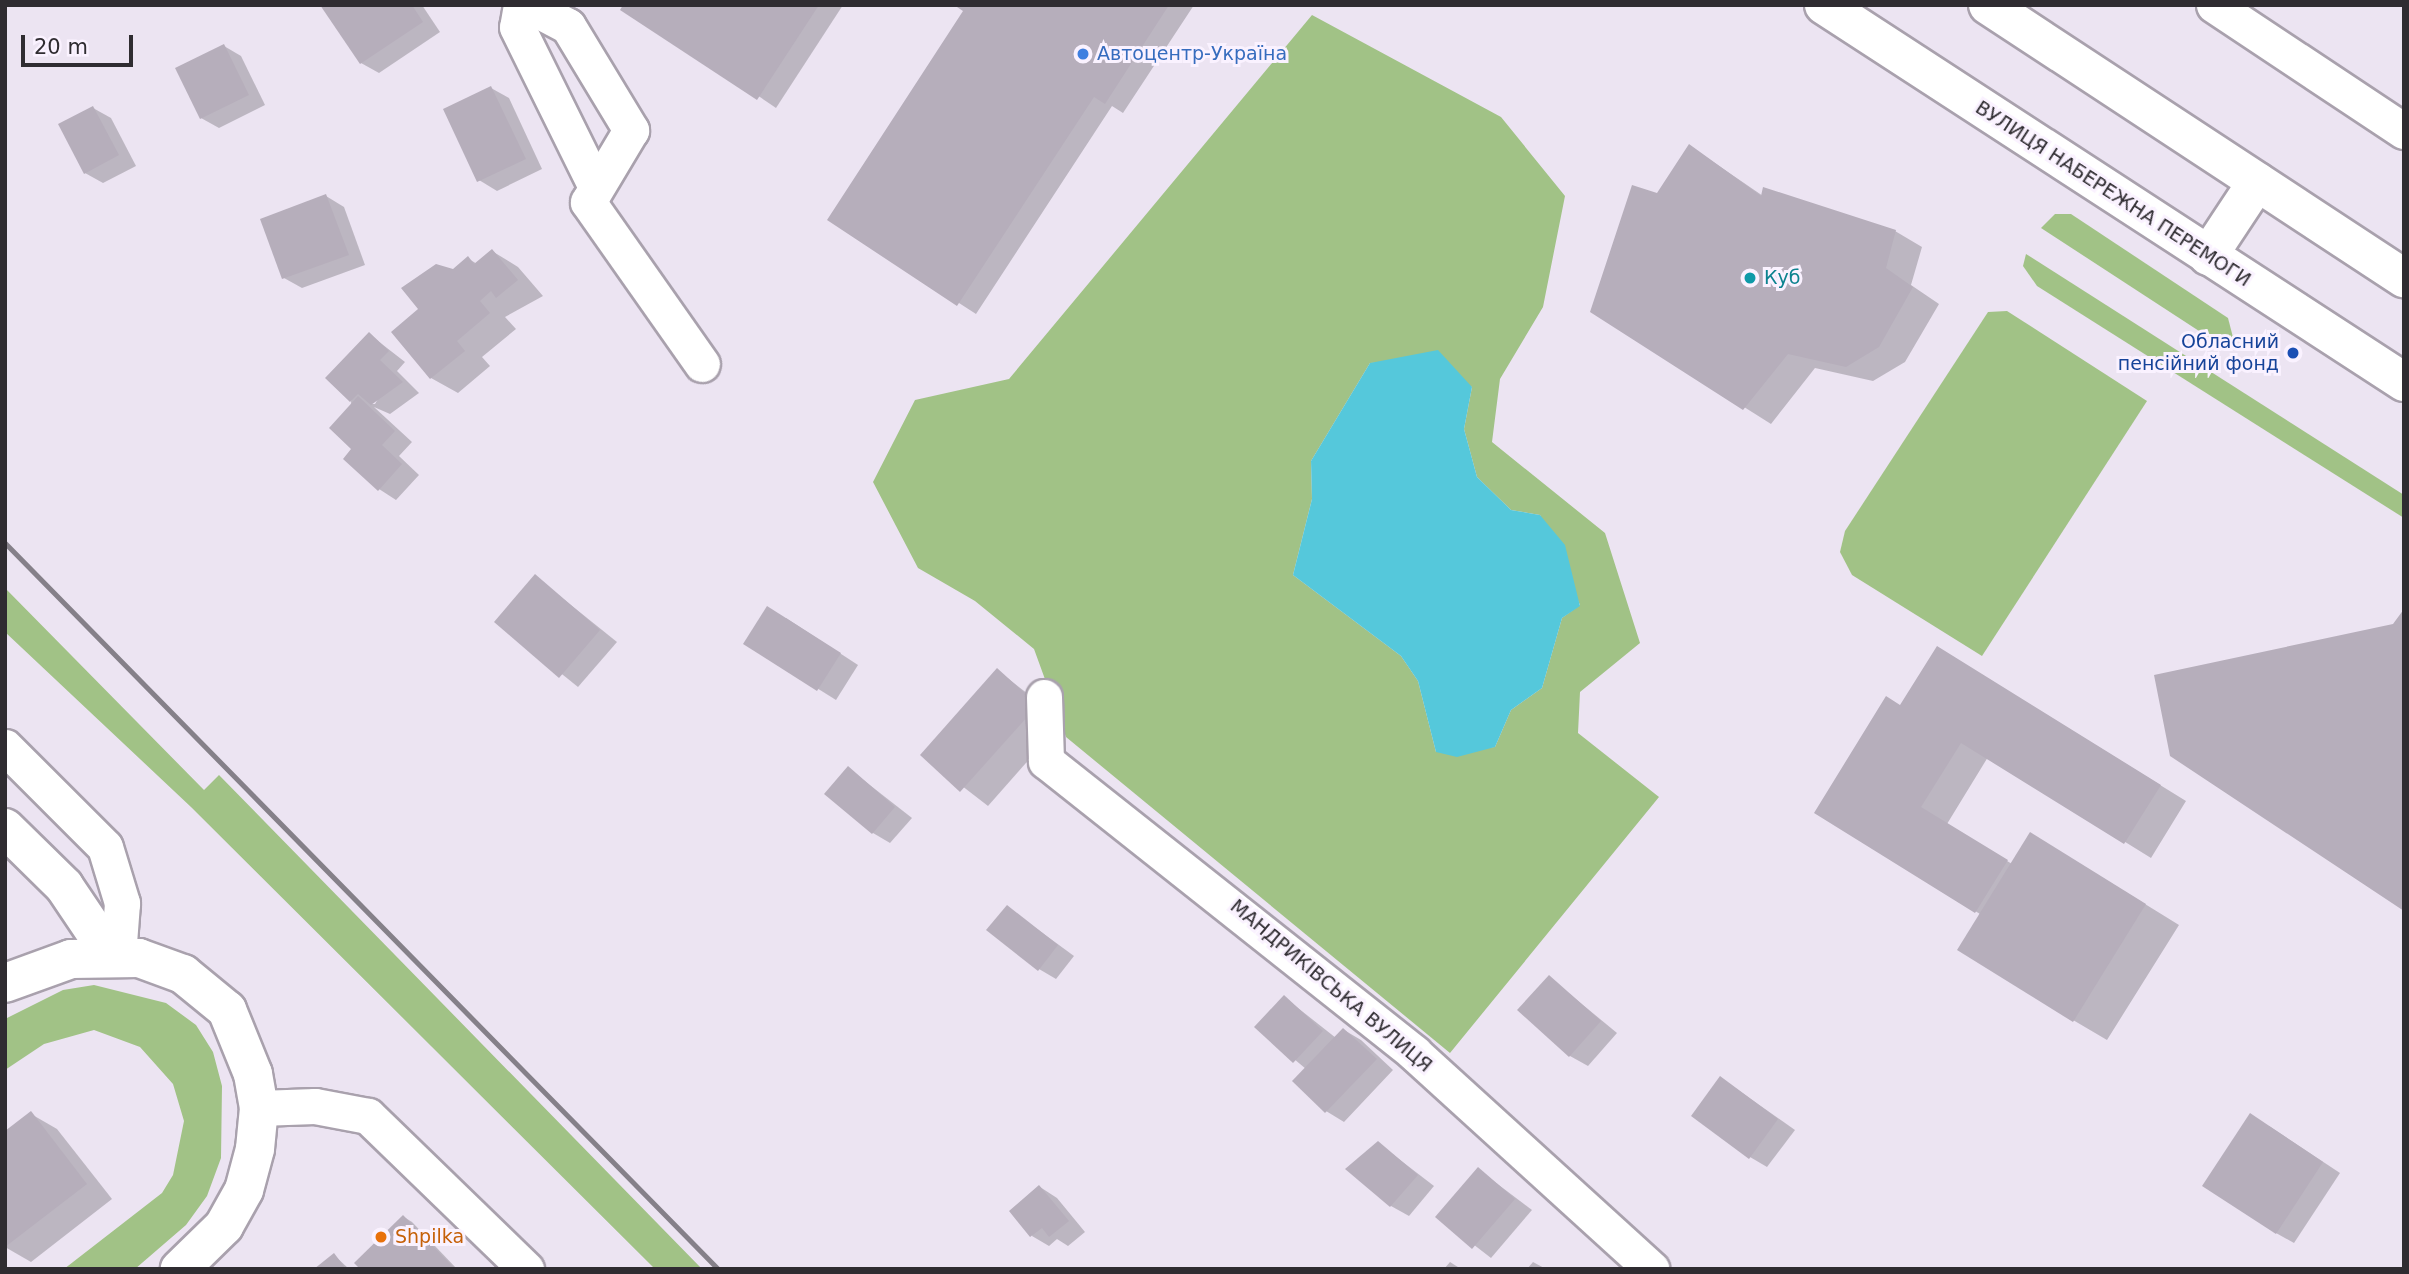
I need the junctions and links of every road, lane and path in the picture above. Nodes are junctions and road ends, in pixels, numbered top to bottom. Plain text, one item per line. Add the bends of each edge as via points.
1 (521, 5) edge
2 (528, 5) edge
3 (1824, 5) edge
4 (1988, 5) edge
5 (2214, 5) edge
6 (2404, 131) edge
7 (2257, 181) junction
8 (591, 192) junction
9 (2208, 256) junction
10 (2404, 278) edge
11 (702, 364) dead end
12 (2404, 382) edge
13 (1044, 697) dead end
14 (5, 747) edge
15 (5, 828) edge
16 (114, 956) junction
17 (5, 983) edge
18 (259, 1108) junction
19 (180, 1269) edge
20 (526, 1269) edge
21 (1651, 1269) edge

1 - 8 street via 517,27
2 - 8 street via 568,26 631,130
3 - 9 main road, ВУЛИЦЯ НАБЕРЕЖНА ПЕРЕМОГИ
4 - 7 main road
5 - 6 street
7 - 9 main road
7 - 10 main road
8 - 11 street
9 - 12 main road, ВУЛИЦЯ НАБЕРЕЖНА ПЕРЕМОГИ
13 - 21 street, МАНДРИКІВСЬКА ВУЛИЦЯ via 1046,761 1414,1053
14 - 16 street via 105,847 122,903
15 - 16 main road via 64,886
16 - 17 main road via 42,965
16 - 18 main road via 183,974 227,1010 244,1042
18 - 19 main road via 244,1189 224,1226
18 - 20 street via 315,1106 368,1116

